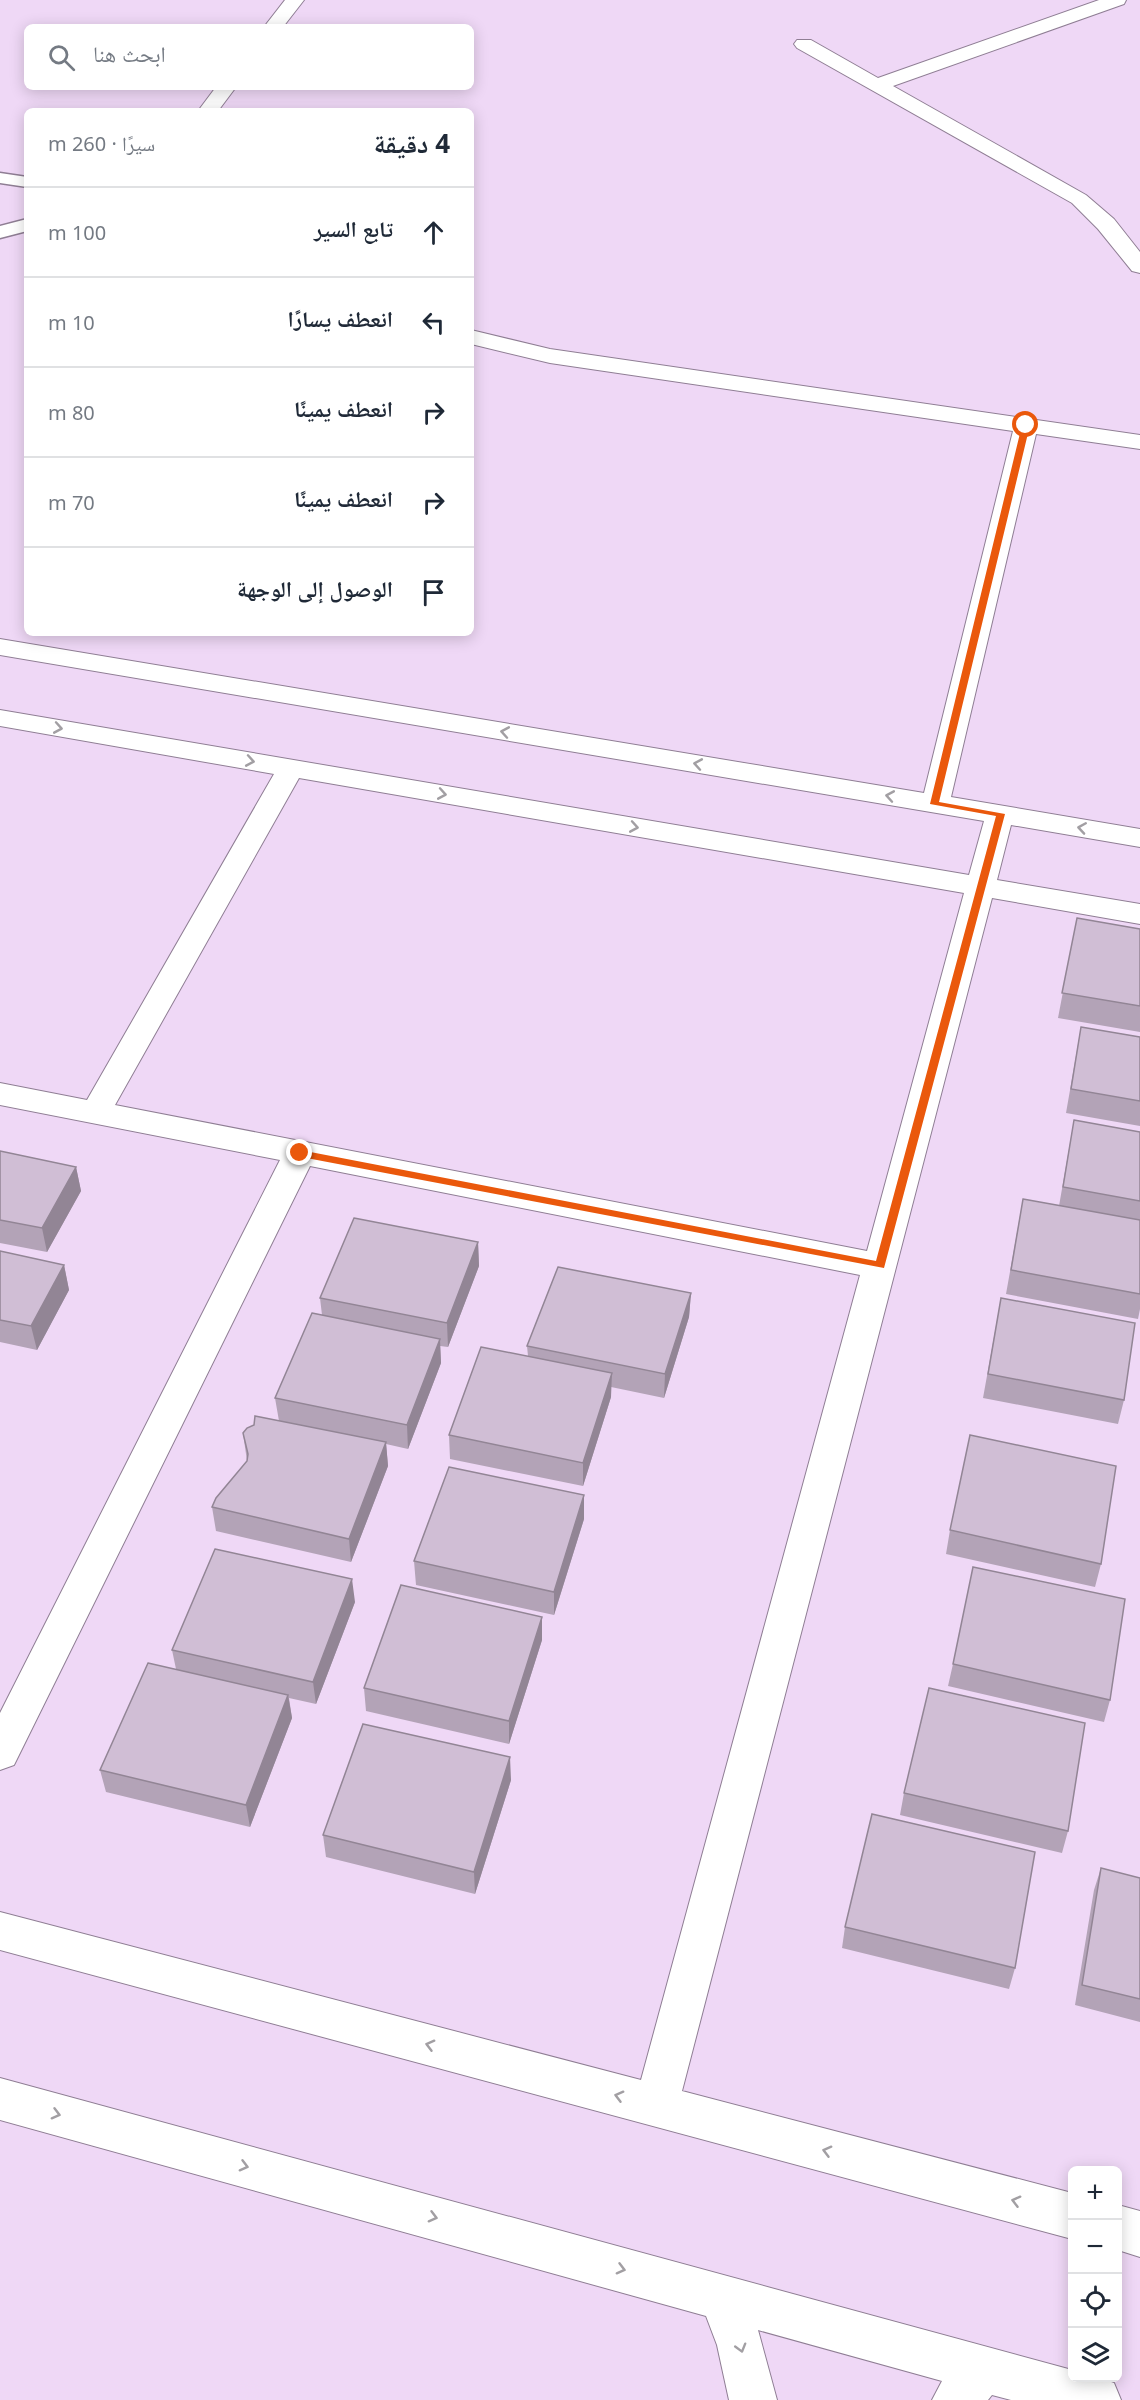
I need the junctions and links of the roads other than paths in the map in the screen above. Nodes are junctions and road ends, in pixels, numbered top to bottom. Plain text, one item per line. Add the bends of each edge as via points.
1 (295, 0) edge
2 (1117, 0) edge
3 (275, 24) edge
4 (804, 44) dead end
5 (876, 85) junction
6 (224, 90) edge
7 (210, 108) edge
8 (0, 178) edge
9 (24, 182) edge
10 (24, 226) edge
11 (0, 232) edge
12 (1140, 266) edge
13 (474, 338) edge
14 (1026, 425) junction
15 (1140, 442) edge
16 (0, 647) edge
17 (0, 718) edge
18 (291, 768) junction
19 (935, 804) junction
20 (1000, 814) junction
21 (1140, 838) edge
22 (981, 886) junction
23 (1140, 914) edge
24 (0, 1094) edge
25 (95, 1113) junction
26 (300, 1153) junction
27 (880, 1266) junction
28 (0, 1753) edge
29 (0, 1930) edge
30 (0, 2098) edge
31 (656, 2106) junction
32 (1068, 2215) edge
33 (1122, 2229) edge
34 (1140, 2234) edge
35 (723, 2297) junction
36 (970, 2384) edge
37 (753, 2400) edge
38 (1097, 2400) edge

1 - 3 street
2 - 5 street
4 - 5 street
5 - 12 street via 1079,200
6 - 7 street
8 - 9 lane
10 - 11 lane
13 - 14 street via 550,356
14 - 15 street
14 - 19 street
19 -> 16 street
17 -> 18 street
18 -> 22 street
18 - 25 street
19 - 20 street
21 -> 20 street
20 - 22 street
22 - 23 street
22 - 27 street
24 - 25 street
25 - 26 street
26 - 27 street
26 - 28 street
27 - 31 street
31 -> 29 street
30 -> 35 street
32 -> 31 street
33 - 34 street
35 - 36 street
35 -> 37 street
36 - 38 street

